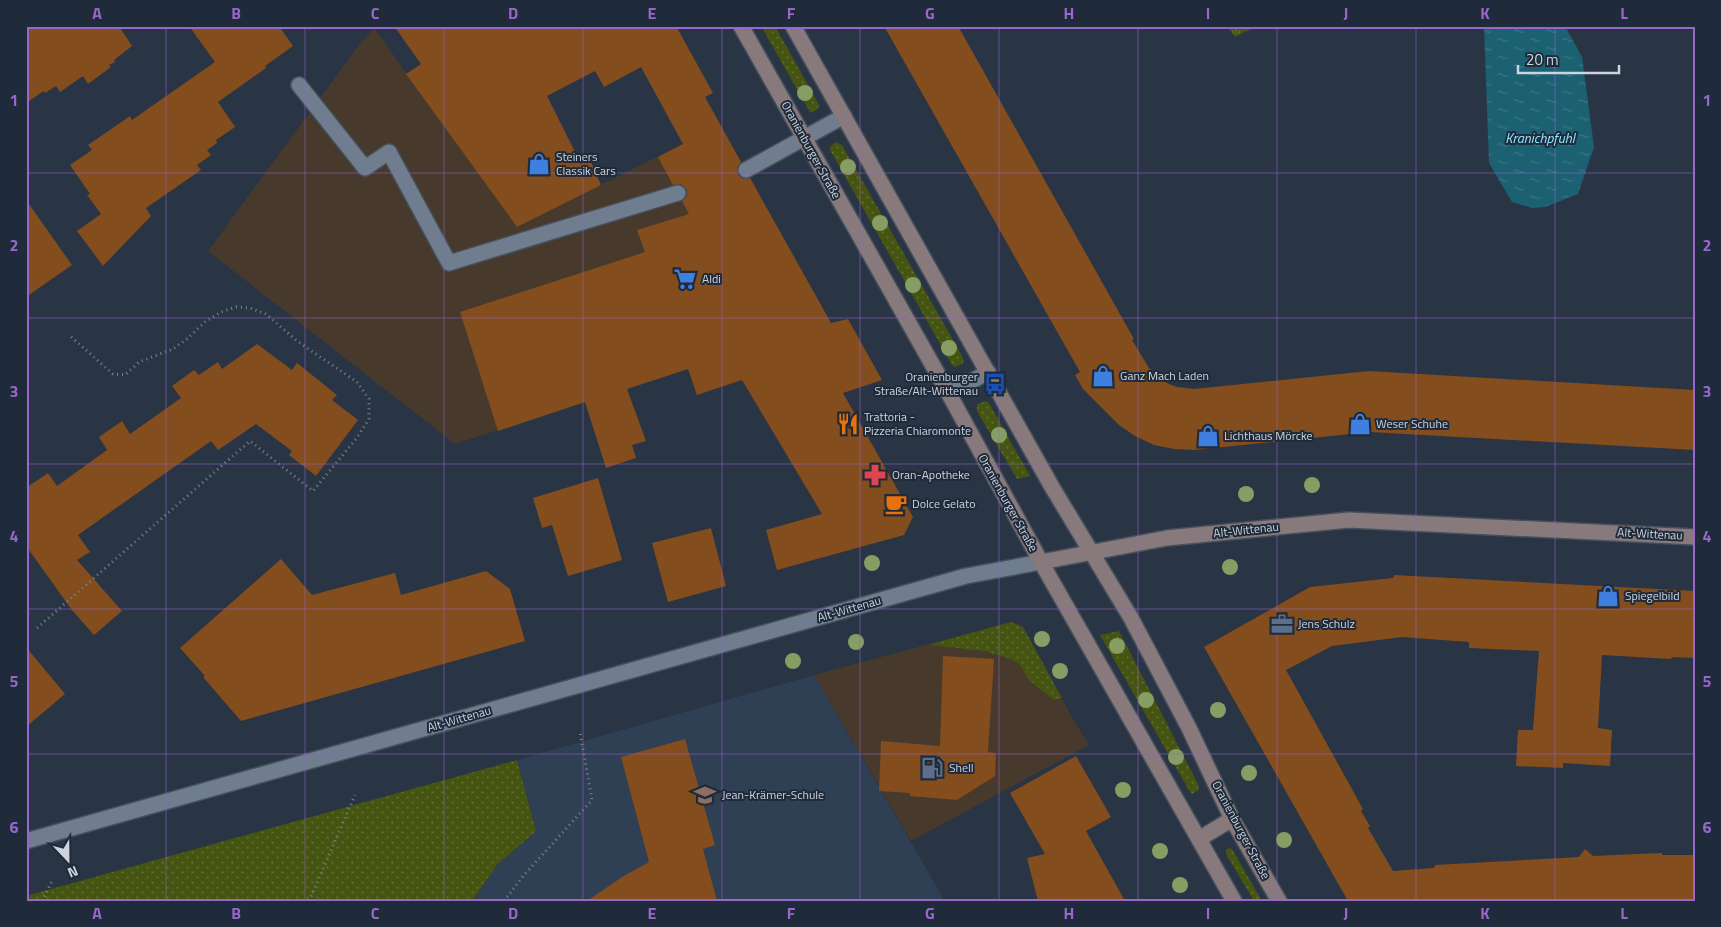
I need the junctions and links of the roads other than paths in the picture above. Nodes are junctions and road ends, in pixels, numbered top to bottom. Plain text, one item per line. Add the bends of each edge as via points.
1 (741, 26) edge
2 (793, 26) edge
3 (299, 85) dead end
4 (844, 116) junction
5 (804, 138) junction
6 (746, 170) dead end
7 (678, 193) dead end
8 (988, 372) junction
9 (949, 394) junction
10 (1695, 537) edge
11 (1092, 553) junction
12 (1041, 562) junction
13 (1232, 818) junction
14 (1199, 839) junction
15 (26, 841) edge
16 (1234, 901) edge
17 (1279, 901) edge

1 - 5 main road, Oranienburger Straße
2 - 4 main road, Oranienburger Straße
3 - 7 street via 365,168 389,152 449,263
4 - 5 street
4 - 8 main road, Oranienburger Straße
5 - 6 street
5 - 9 main road, Oranienburger Straße
8 - 9 street
8 - 11 main road, Oranienburger Straße
9 - 12 main road, Oranienburger Straße
10 - 11 main road, Alt-Wittenau via 1349,520 1167,538
11 - 12 main road, Alt-Wittenau
11 - 13 main road, Oranienburger Straße via 1131,618
12 - 14 main road, Oranienburger Straße
12 - 15 street, Alt-Wittenau via 966,576
13 - 14 main road
13 - 17 main road, Oranienburger Straße
14 - 16 main road, Oranienburger Straße

